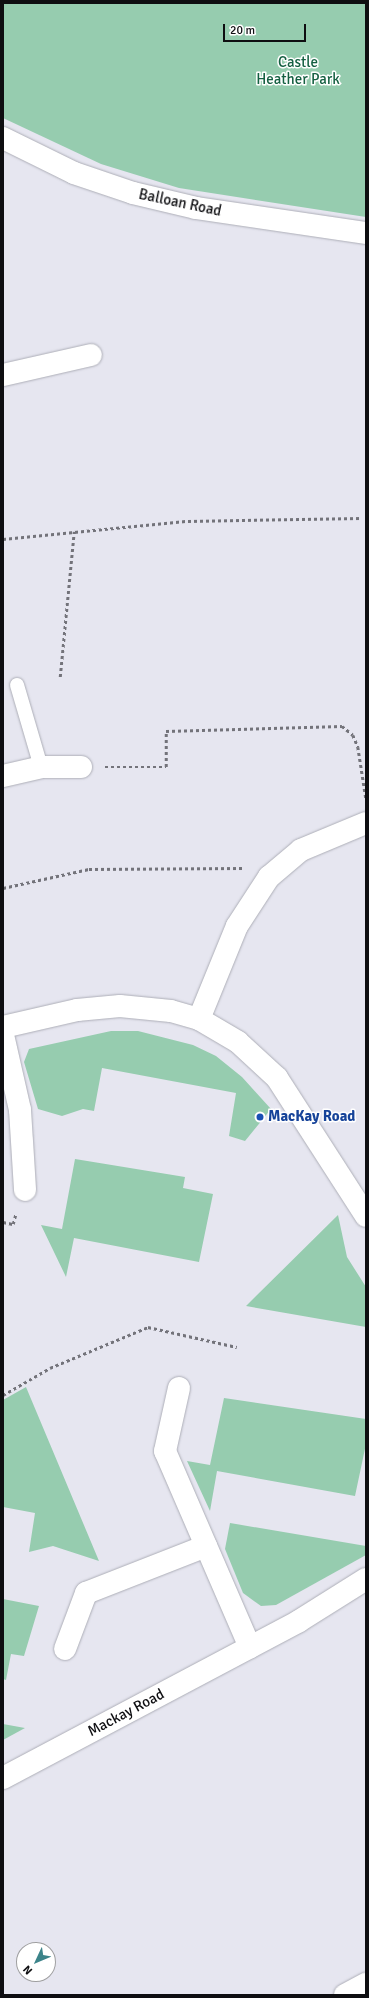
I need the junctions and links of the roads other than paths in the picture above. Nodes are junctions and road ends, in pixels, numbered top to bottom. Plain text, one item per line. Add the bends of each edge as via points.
1 (3, 138) edge
2 (366, 233) edge
3 (91, 355) dead end
4 (3, 375) edge
5 (17, 685) dead end
6 (41, 767) junction
7 (81, 767) road end
8 (3, 776) edge
9 (366, 823) edge
10 (199, 1019) junction
11 (3, 1027) edge
12 (3, 1035) edge
13 (24, 1190) dead end
14 (366, 1216) edge
15 (179, 1388) dead end
16 (206, 1546) junction
17 (366, 1579) edge
18 (250, 1647) junction
19 (65, 1649) dead end
20 (3, 1778) edge
21 (366, 1984) edge
22 (345, 1995) edge

1 - 2 street, Balloan Road via 74,173 133,193 196,208
3 - 4 street
5 - 6 lane
6 - 7 street
6 - 8 street
9 - 10 street via 301,850 270,877 237,926
10 - 11 street via 171,1011 120,1006 77,1010
10 - 14 street via 238,1042 277,1078
12 - 13 street via 20,1110
15 - 16 street via 165,1451
16 - 18 street
16 - 19 street via 86,1593
17 - 18 street, Mackay Road
18 - 20 street, Mackay Road
21 - 22 street

